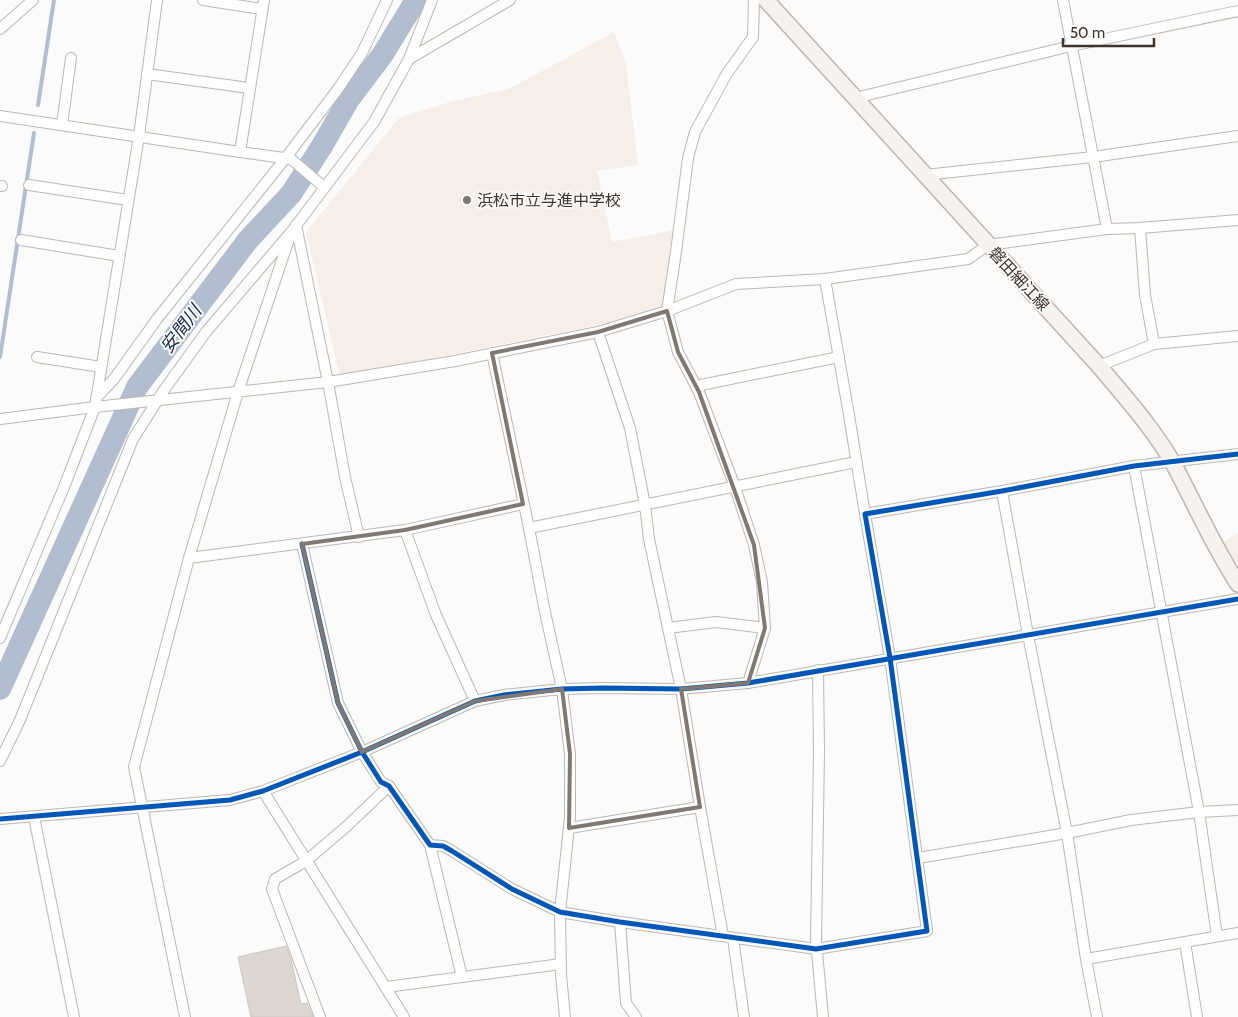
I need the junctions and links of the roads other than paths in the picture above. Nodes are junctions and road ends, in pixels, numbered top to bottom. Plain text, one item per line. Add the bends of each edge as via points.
1 (33, 0) edge
2 (157, 0) edge
3 (203, 0) edge
4 (387, 0) edge
5 (432, 0) edge
6 (510, 0) edge
7 (754, 0) edge
8 (766, 0) edge
9 (1063, 0) edge
10 (263, 5) edge
11 (1238, 11) edge
12 (0, 29) edge
13 (1071, 46) junction
14 (70, 58) dead end
15 (409, 59) junction
16 (147, 74) junction
17 (250, 88) junction
18 (855, 98) junction
19 (0, 116) edge
20 (62, 125) junction
21 (139, 136) junction
22 (1238, 136) edge
23 (240, 152) junction
24 (1093, 157) junction
25 (288, 160) junction
26 (925, 175) junction
27 (29, 185) dead end
28 (321, 185) junction
29 (128, 200) junction
30 (1238, 220) edge
31 (294, 228) junction
32 (1140, 228) junction
33 (1107, 229) junction
34 (21, 240) dead end
35 (988, 245) junction
36 (119, 256) junction
37 (825, 279) junction
38 (666, 310) junction
39 (598, 332) junction
40 (1238, 336) edge
41 (1154, 344) junction
42 (492, 353) junction
43 (37, 357) dead end
44 (839, 357) junction
45 (1099, 366) junction
46 (101, 367) junction
47 (328, 382) junction
48 (696, 386) junction
49 (238, 392) junction
50 (153, 400) junction
51 (97, 404) junction
52 (0, 418) edge
53 (1238, 454) edge
54 (856, 462) junction
55 (1172, 462) junction
56 (1134, 466) junction
57 (735, 487) junction
58 (1002, 491) junction
59 (523, 504) junction
60 (645, 505) junction
61 (864, 514) junction
62 (529, 528) junction
63 (405, 530) junction
64 (359, 536) junction
65 (302, 544) junction
66 (190, 558) junction
67 (1238, 584) edge
68 (1238, 599) edge
69 (1162, 612) junction
70 (668, 628) junction
71 (765, 628) junction
72 (1028, 635) junction
73 (0, 638) edge
74 (890, 658) junction
75 (818, 670) junction
76 (748, 683) junction
77 (562, 689) junction
78 (681, 689) junction
79 (476, 700) junction
80 (362, 752) junction
81 (0, 761) edge
82 (389, 786) junction
83 (263, 791) junction
84 (700, 807) junction
85 (143, 808) junction
86 (1238, 810) edge
87 (1198, 812) junction
88 (34, 817) junction
89 (0, 819) edge
90 (569, 828) junction
91 (1067, 833) junction
92 (430, 845) junction
93 (918, 858) junction
94 (306, 861) junction
95 (560, 912) junction
96 (620, 922) junction
97 (1238, 933) edge
98 (1217, 936) junction
99 (728, 937) junction
100 (1185, 942) junction
101 (816, 949) junction
102 (1086, 959) junction
103 (561, 964) junction
104 (462, 977) junction
105 (386, 987) junction
106 (74, 1017) edge
107 (185, 1017) edge
108 (320, 1017) edge
109 (404, 1017) edge
110 (565, 1017) edge
111 (636, 1017) edge
112 (744, 1017) edge
113 (823, 1017) edge
114 (1097, 1017) edge
115 (1197, 1017) edge

1 - 12 street
2 - 16 street
3 - 10 street
4 - 25 street via 362,53
5 - 15 street
6 - 15 street
7 - 38 street via 753,37 726,75 695,132 688,158
8 - 18 main road, 磐田細江線
9 - 13 street
10 - 17 street
11 - 13 street
13 - 18 street
13 - 24 street
14 - 20 street
15 - 28 street via 374,122
16 - 17 street
16 - 21 street
17 - 23 street
18 - 26 main road, 磐田細江線
19 - 20 street
20 - 21 street
21 - 23 street
21 - 29 street
22 - 24 street
23 - 25 street
24 - 26 street
24 - 33 street
25 - 28 street
25 - 51 street via 157,319
26 - 35 main road, 磐田細江線
27 - 29 street
28 - 31 street
29 - 36 street
30 - 32 street
31 - 47 street
31 - 49 street
31 - 50 street
32 - 33 street
32 - 41 street via 1145,295
33 - 35 street
34 - 36 street
35 - 37 street via 968,260
35 - 45 main road, 磐田細江線
36 - 46 street
37 - 38 street via 736,284
37 - 44 street
38 - 39 street
38 - 48 street via 678,352
39 - 42 street
39 - 60 street via 630,428
40 - 41 street
41 - 45 street
42 - 47 street
42 - 59 street
43 - 46 street
44 - 48 street
44 - 54 street
45 - 55 main road, 磐田細江線 via 1140,415
46 - 51 street
47 - 49 street
47 - 64 street
48 - 57 street
49 - 50 street
49 - 66 street
50 - 51 street
50 - 81 street via 133,439 20,720
51 - 52 street
51 - 73 street
53 - 55 street
54 - 57 street
54 - 61 street
55 - 56 street
55 - 67 main road, 磐田細江線
56 - 58 street
56 - 69 street
57 - 60 street
57 - 71 street via 762,582
58 - 61 street
58 - 72 street
59 - 62 street
59 - 63 street
60 - 62 street
60 - 70 street
61 - 74 street
62 - 77 street
63 - 64 street
63 - 79 street via 436,615
64 - 65 street
65 - 66 street
65 - 80 street via 338,702
66 - 85 street via 134,767
68 - 69 street
69 - 72 street
69 - 87 street
70 - 71 street via 716,622
70 - 78 street
71 - 76 street
72 - 74 street
72 - 91 street
74 - 75 street
74 - 93 street
75 - 76 street
75 - 101 street
76 - 78 street
77 - 78 street
77 - 79 street
77 - 90 street via 570,754
78 - 84 street
79 - 80 street
80 - 82 street via 381,782
80 - 83 street
82 - 92 street
82 - 94 street
83 - 85 street via 230,800
83 - 94 street
84 - 90 street
84 - 99 street
85 - 88 street
85 - 107 street
86 - 87 street
87 - 91 street via 1131,820
87 - 98 street
88 - 89 street
88 - 106 street
90 - 95 street
91 - 93 street
91 - 102 street
92 - 95 street via 452,851 512,889
92 - 104 street
93 - 101 street via 927,931
94 - 105 street
94 - 108 street via 274,879 272,889
95 - 96 street
95 - 103 street
96 - 99 street
96 - 111 street via 626,1003
97 - 98 street
98 - 100 street
99 - 101 street
99 - 112 street
100 - 102 street
100 - 115 street
101 - 113 street
102 - 114 street
103 - 104 street
103 - 110 street
104 - 105 street
105 - 109 street

